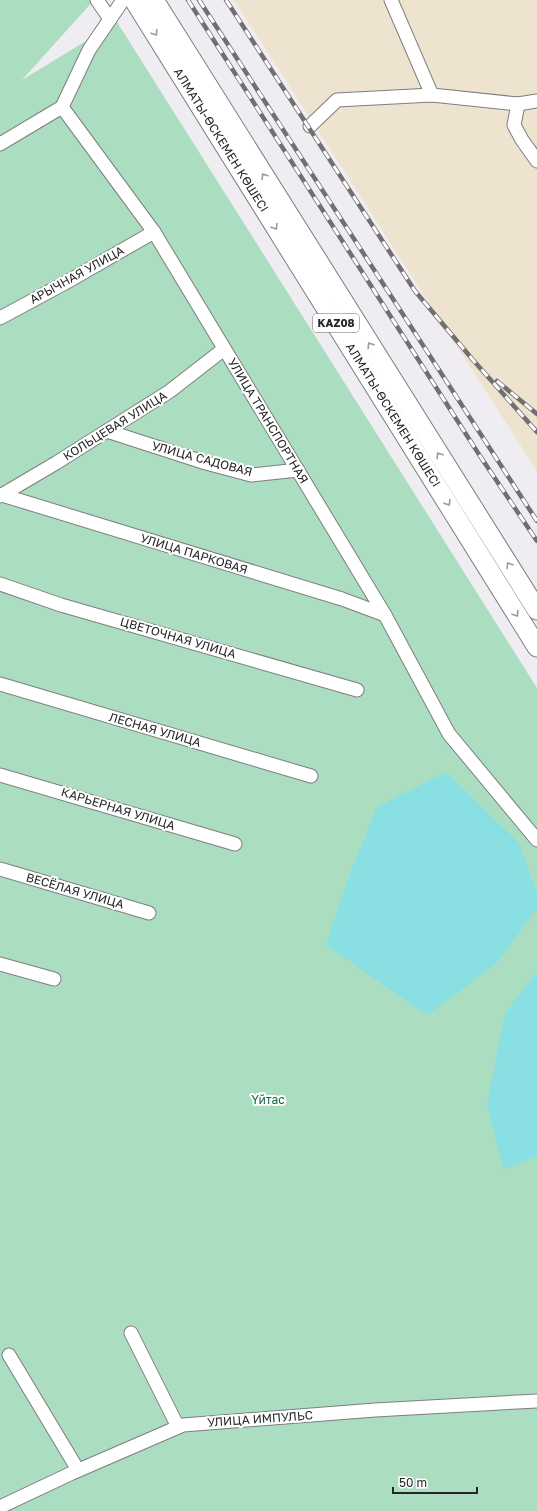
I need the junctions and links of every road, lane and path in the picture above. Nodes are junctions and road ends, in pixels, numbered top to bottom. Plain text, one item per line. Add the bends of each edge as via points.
1 (97, 0) edge
2 (124, 0) edge
3 (134, 0) edge
4 (154, 0) edge
5 (391, 0) edge
6 (110, 19) junction
7 (432, 95) junction
8 (537, 100) edge
9 (518, 104) junction
10 (62, 107) junction
11 (310, 126) dead end
12 (0, 144) edge
13 (537, 161) edge
14 (154, 232) junction
15 (308, 262) junction
16 (0, 318) edge
17 (224, 349) junction
18 (107, 431) junction
19 (298, 470) junction
20 (1, 495) edge
21 (0, 584) edge
22 (537, 610) edge
23 (385, 615) junction
24 (537, 647) edge
25 (0, 684) edge
26 (357, 690) dead end
27 (0, 775) edge
28 (310, 776) dead end
29 (537, 840) edge
30 (235, 844) dead end
31 (0, 869) edge
32 (149, 913) dead end
33 (0, 964) edge
34 (54, 979) dead end
35 (131, 1333) dead end
36 (9, 1355) dead end
37 (537, 1401) edge
38 (178, 1427) junction
39 (78, 1470) junction
40 (0, 1507) edge

1 - 6 street
2 - 6 street
3 -> 15 highway, АЛМАТЫ-ӨСКЕМЕН КӨШЕСІ / KAZ08
15 -> 4 highway, АЛМАТЫ-ӨСКЕМЕН КӨШЕСІ / KAZ08
5 - 7 street
6 - 10 street via 89,50
7 - 9 street
7 - 11 street via 337,100
8 - 9 street
9 - 13 street via 514,125
10 - 12 street
10 - 14 street, УЛИЦА ТРАНСПОРТНАЯ
14 - 16 street, АРЫЧНАЯ УЛИЦА
14 - 17 street, УЛИЦА ТРАНСПОРТНАЯ
22 -> 15 highway, АЛМАТЫ-ӨСКЕМЕН КӨШЕСІ / KAZ08
15 -> 24 highway, АЛМАТЫ-ӨСКЕМЕН КӨШЕСІ / KAZ08
17 - 18 street, КОЛЬЦЕВАЯ УЛИЦА via 170,391
17 - 19 street, УЛИЦА ТРАНСПОРТНАЯ
18 - 19 street, УЛИЦА САДОВАЯ via 251,475
18 - 20 street, КОЛЬЦЕВАЯ УЛИЦА
19 - 23 street, УЛИЦА ТРАНСПОРТНАЯ
20 - 23 street, УЛИЦА ПАРКОВАЯ via 342,599
21 - 26 street, ЦВЕТОЧНАЯ УЛИЦА via 61,605
23 - 29 street, УЛИЦА ТРАНСПОРТНАЯ via 449,734
25 - 28 street, ЛЕСНАЯ УЛИЦА
27 - 30 street, КАРЬЕРНАЯ УЛИЦА
31 - 32 street, ВЕСЁЛАЯ УЛИЦА
33 - 34 street
35 - 38 street
36 - 39 street
37 - 38 street, УЛИЦА ИМПУЛЬС via 375,1410
38 - 39 street, УЛИЦА ИМПУЛЬС
39 - 40 street, УЛИЦА ИМПУЛЬС

